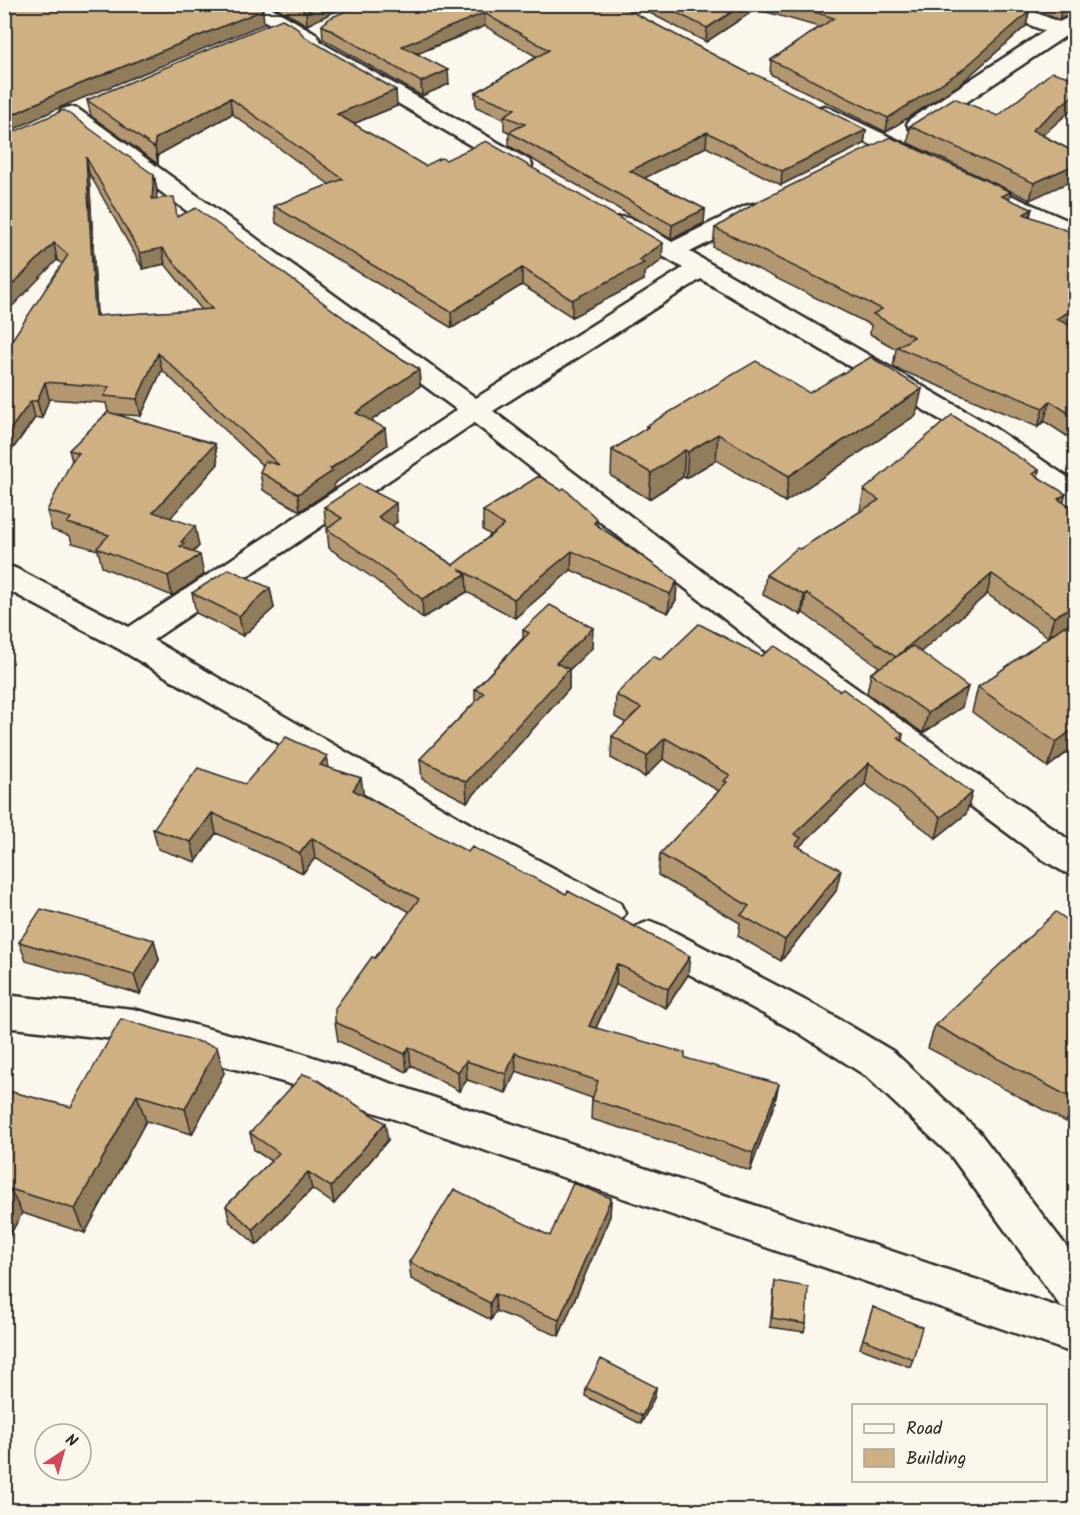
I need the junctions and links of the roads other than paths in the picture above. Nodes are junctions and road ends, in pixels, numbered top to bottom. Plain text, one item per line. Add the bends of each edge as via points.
1 (249, 4) edge
2 (995, 4) edge
3 (286, 24) junction
4 (264, 33) edge
5 (1063, 35) edge
6 (802, 101) edge
7 (71, 114) edge
8 (887, 144) junction
9 (867, 155) edge
10 (940, 169) edge
11 (539, 175) edge
12 (971, 184) edge
13 (774, 200) edge
14 (600, 210) edge
15 (1076, 233) edge
16 (672, 251) junction
17 (700, 268) junction
18 (475, 410) junction
19 (1076, 497) edge
20 (4, 575) edge
21 (130, 641) junction
22 (1076, 862) edge
23 (4, 1011) edge
24 (1076, 1293) edge
25 (1076, 1335) edge

1 - 3 street
2 - 5 street
3 - 4 street
3 - 11 street via 315,31 309,41 315,47
5 - 8 street
6 - 8 street
7 - 18 street
8 - 9 street
8 - 10 street
12 - 15 street
13 - 16 street
14 - 16 street
16 - 17 street
17 - 18 street
17 - 19 street via 983,433
18 - 21 street
18 - 22 street via 831,686
20 - 21 street
21 - 24 street via 465,837 812,1022 880,1064 965,1144
23 - 25 street via 132,1025 301,1070

